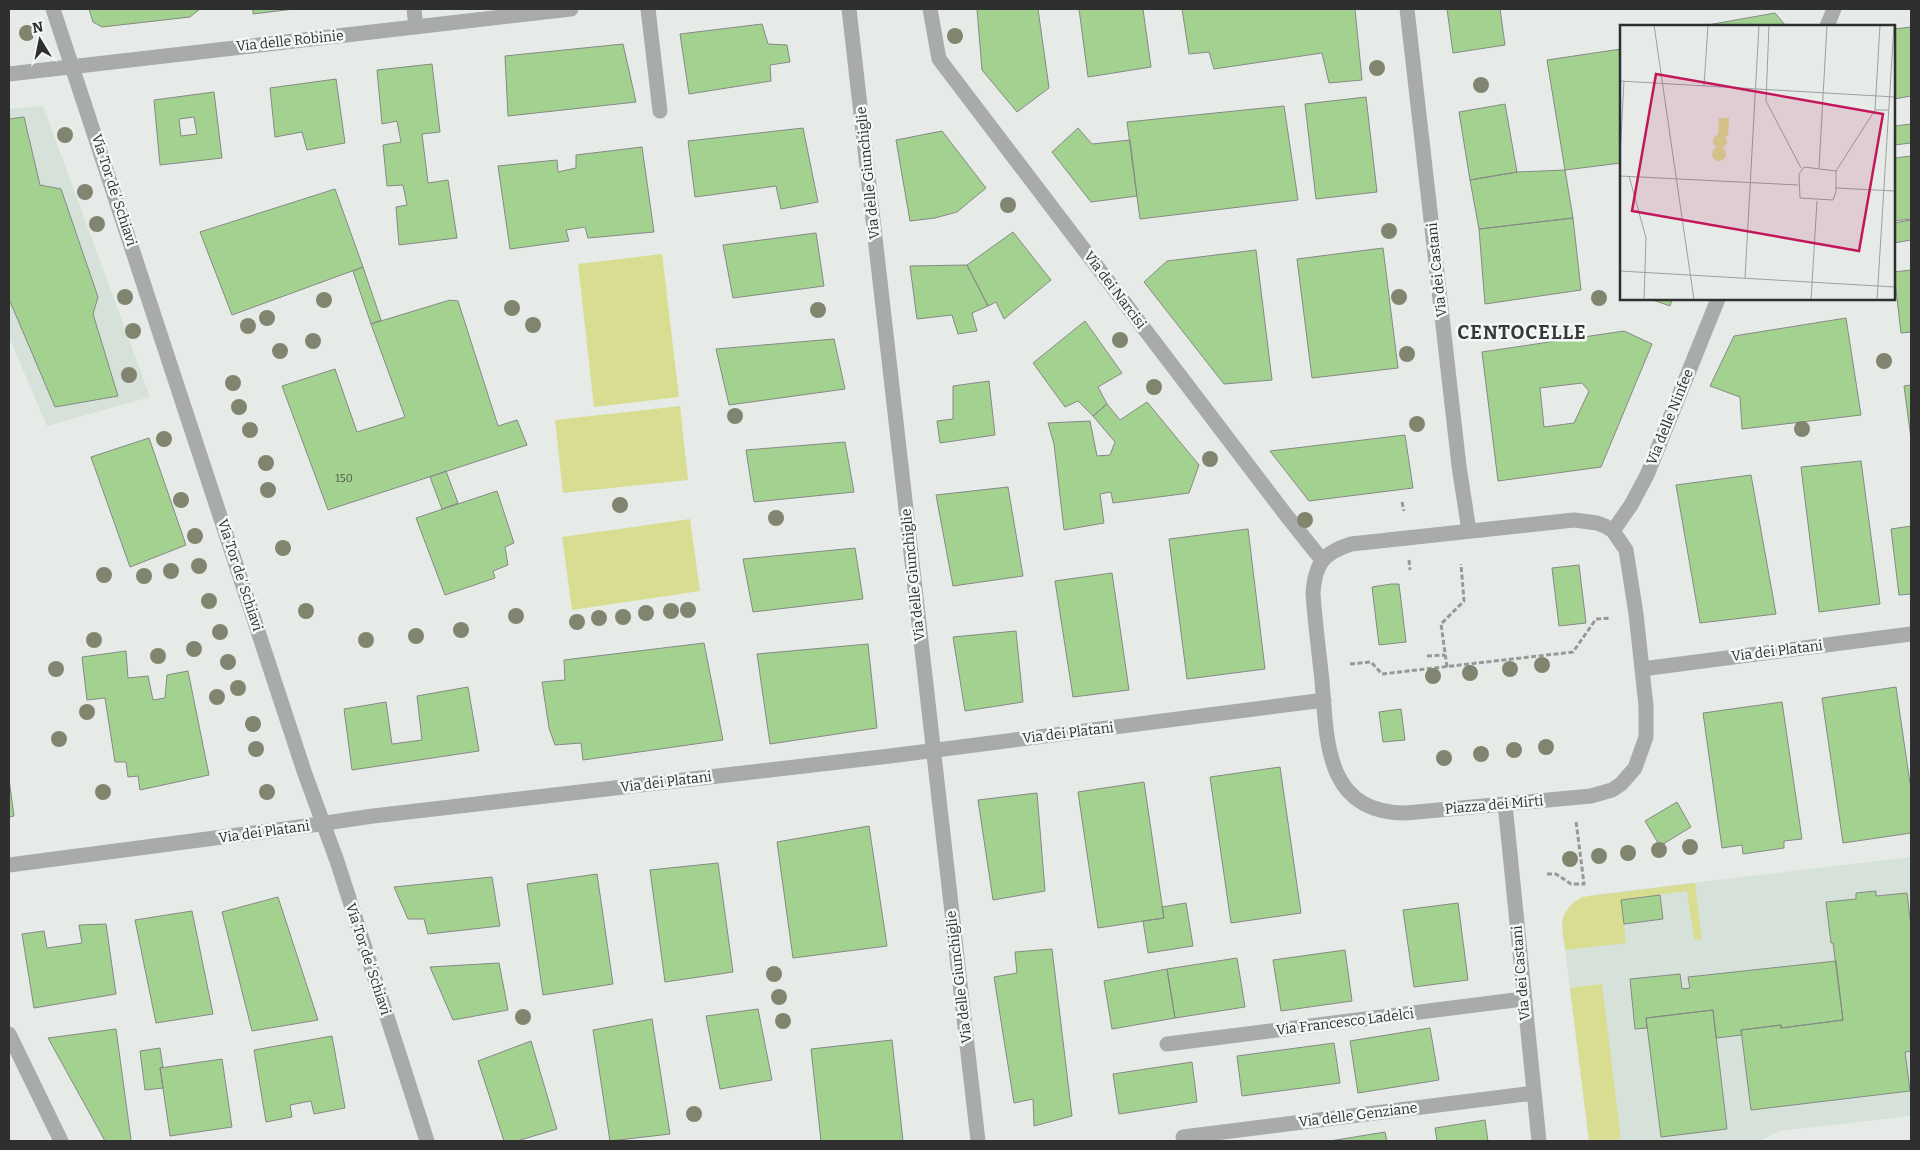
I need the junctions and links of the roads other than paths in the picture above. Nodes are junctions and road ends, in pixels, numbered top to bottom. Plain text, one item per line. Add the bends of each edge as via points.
1 (53, 9) edge
2 (414, 9) edge
3 (571, 9) edge
4 (648, 9) edge
5 (849, 9) edge
6 (930, 9) edge
7 (1407, 9) edge
8 (1834, 9) edge
9 (1827, 25) edge
10 (416, 27) junction
11 (73, 66) junction
12 (9, 74) edge
13 (660, 111) dead end
14 (1718, 300) edge
15 (1469, 531) junction
16 (1613, 531) junction
17 (1322, 560) junction
18 (1911, 634) edge
19 (1642, 669) junction
20 (1324, 700) junction
21 (933, 750) junction
22 (1504, 804) junction
23 (323, 824) junction
24 (9, 865) edge
25 (1523, 999) junction
26 (9, 1034) edge
27 (1167, 1044) dead end
28 (1534, 1094) junction
29 (1183, 1137) dead end
30 (61, 1141) edge
31 (427, 1141) edge
32 (978, 1141) edge
33 (1539, 1141) edge

1 - 11 street, Via Tor de' Schiavi
2 - 10 street
3 - 10 street, Via delle Robinie
4 - 13 street
5 - 21 street, Via delle Giunchiglie
6 - 17 street, Via dei Narcisi via 939,59
7 - 15 street, Via dei Castani
8 - 9 street
10 - 11 street, Via delle Robinie
11 - 12 street, Via delle Robinie
11 - 23 street, Via Tor de' Schiavi
14 - 16 street, Via delle Ninfee via 1647,475
15 - 16 street via 1574,520 1596,523
15 - 17 street via 1351,544
16 - 19 street, Piazza dei Mirti via 1626,550
17 - 20 street, Piazza dei Mirti via 1313,594
18 - 19 street, Via dei Platani
19 - 22 street, Piazza dei Mirti via 1646,737 1635,768 1621,784 1591,796
20 - 21 street, Via dei Platani
20 - 22 street, Piazza dei Mirti via 1334,768 1348,790 1366,806 1384,812 1406,813
21 - 23 street, Via dei Platani
21 - 32 street, Via delle Giunchiglie
22 - 25 street, Via dei Castani
23 - 24 street, Via dei Platani
23 - 31 street, Via Tor de' Schiavi
25 - 27 street, Via Francesco Ladelci
25 - 28 street, Via dei Castani
26 - 30 street
28 - 29 street, Via delle Genziane
28 - 33 street, Via dei Castani

